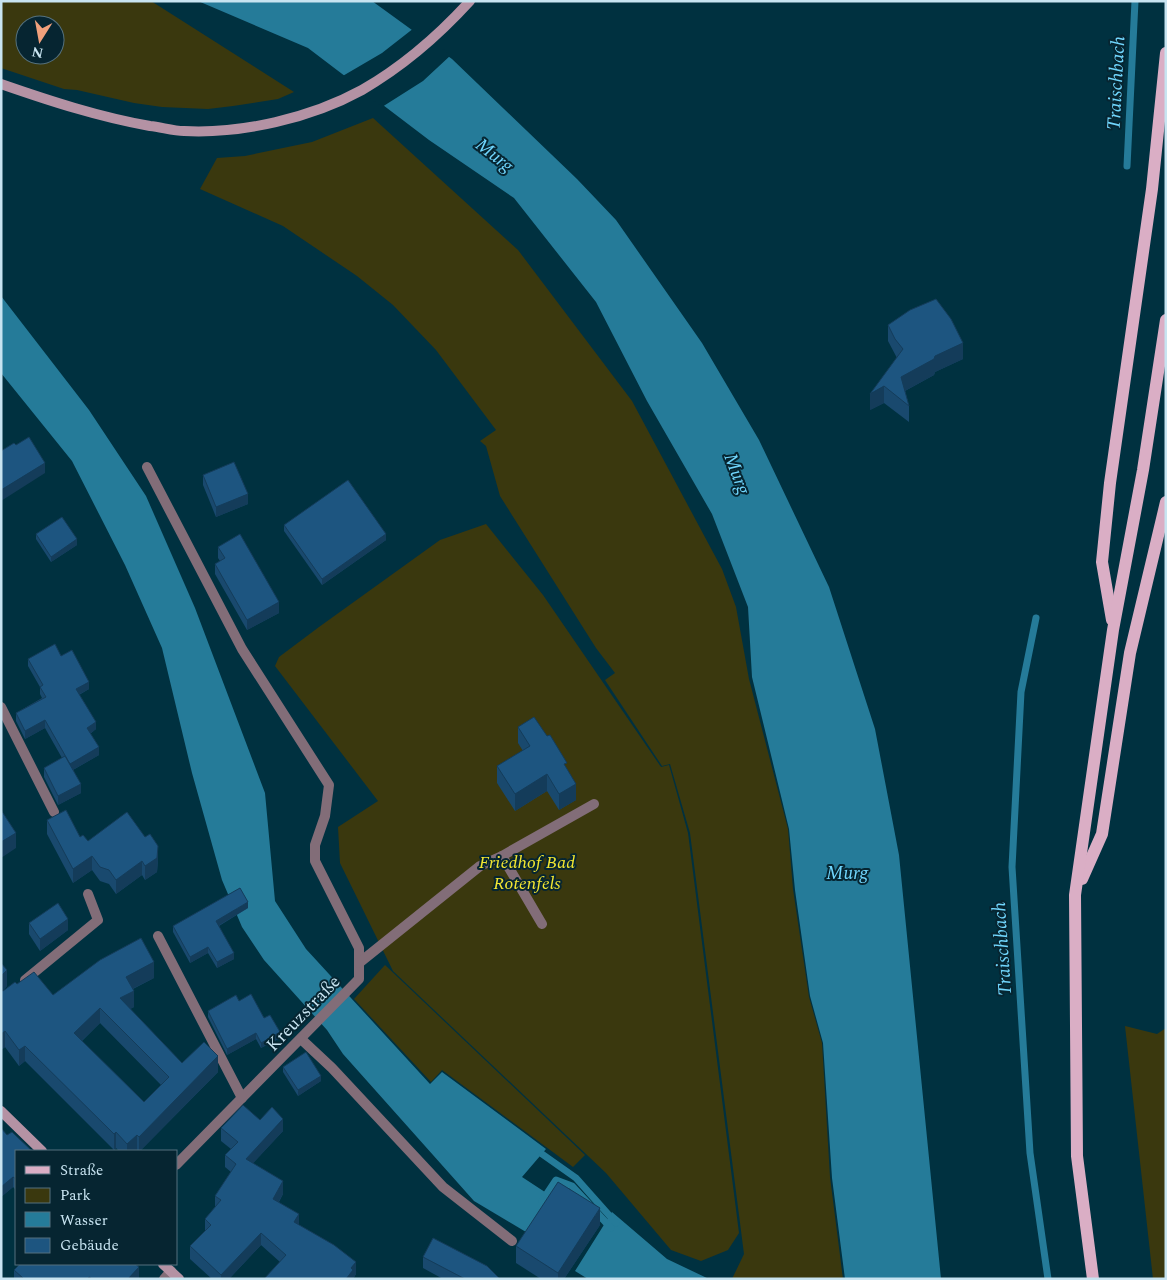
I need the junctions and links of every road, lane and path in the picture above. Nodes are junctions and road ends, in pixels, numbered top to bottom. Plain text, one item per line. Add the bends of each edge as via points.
1 (470, 1) edge
2 (1166, 53) edge
3 (1, 84) edge
4 (1166, 320) edge
5 (147, 467) dead end
6 (1166, 502) edge
7 (1113, 630) junction
8 (1, 707) edge
9 (594, 804) dead end
10 (54, 812) dead end
11 (502, 856) junction
12 (88, 894) dead end
13 (1075, 895) junction
14 (542, 924) dead end
15 (158, 936) dead end
16 (360, 963) junction
17 (16, 988) edge
18 (301, 1039) junction
19 (242, 1098) junction
20 (1, 1111) edge
21 (41, 1150) edge
22 (178, 1163) edge
23 (512, 1241) dead end
24 (167, 1275) edge
25 (179, 1279) edge
26 (1093, 1279) edge

1 - 3 street via 449,24 403,63 362,90 283,120 236,129 183,131 124,121
2 - 7 main road via 1152,190 1110,483 1102,562
4 - 7 main road via 1143,470
5 - 16 lane via 242,649 329,786 325,816 315,845 315,861 359,948
6 - 13 main road via 1130,653 1102,834
7 - 13 main road
8 - 10 lane
9 - 11 lane
11 - 14 lane
11 - 16 lane via 480,866
12 - 17 lane via 98,920
13 - 26 main road via 1076,1156
15 - 19 lane
16 - 18 lane, Kreuzstraße via 359,979
18 - 19 lane, Kreuzstraße
18 - 23 lane via 443,1187
19 - 22 lane, Kreuzstraße
20 - 21 street
24 - 25 street

